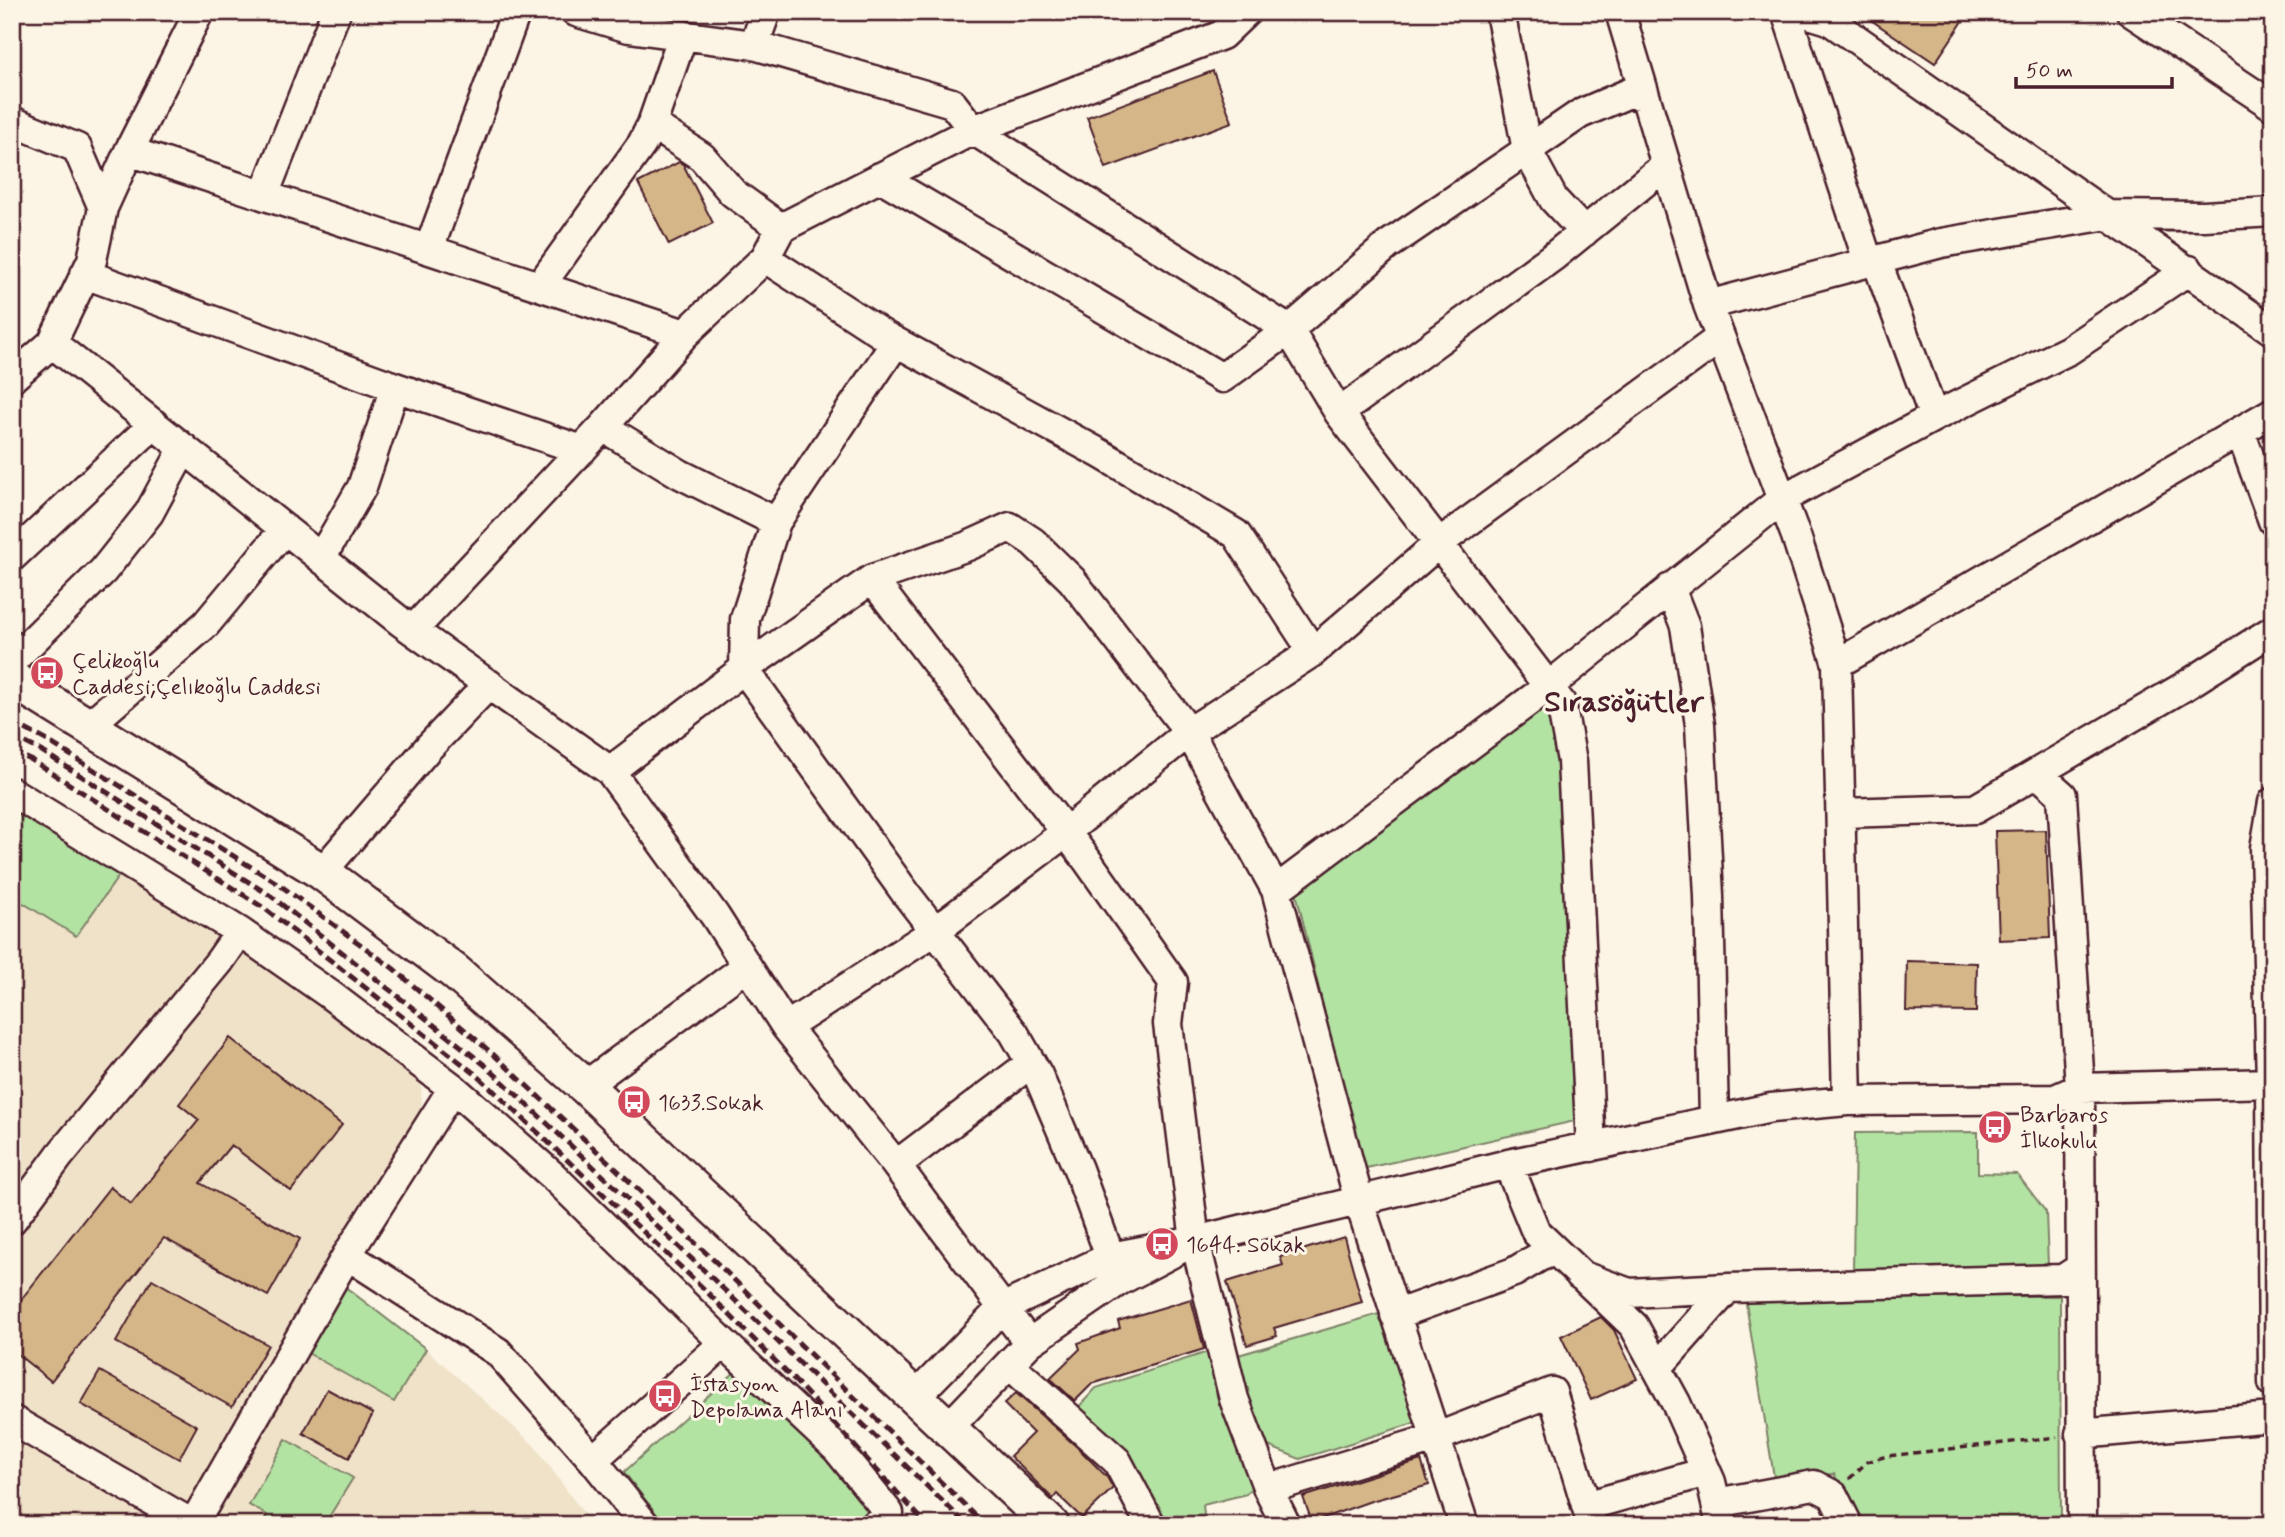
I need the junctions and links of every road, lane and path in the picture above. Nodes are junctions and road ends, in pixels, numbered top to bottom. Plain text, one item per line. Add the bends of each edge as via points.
1 (199, 12) edge
2 (336, 12) edge
3 (516, 12) edge
4 (576, 12) edge
5 (766, 12) edge
6 (1246, 12) edge
7 (1500, 12) edge
8 (1620, 12) edge
9 (1786, 12) edge
10 (1803, 12) edge
11 (2131, 12) edge
12 (632, 20) edge
13 (683, 35) junction
14 (754, 45) junction
15 (1645, 96) junction
16 (2273, 106) edge
17 (12, 121) edge
18 (652, 124) junction
19 (972, 130) junction
20 (1527, 150) junction
21 (129, 151) junction
22 (1666, 164) junction
23 (880, 177) junction
24 (264, 195) junction
25 (103, 208) junction
26 (2273, 212) edge
27 (2108, 215) junction
28 (781, 228) junction
29 (1584, 232) junction
30 (429, 249) junction
31 (765, 258) junction
32 (1872, 260) junction
33 (2189, 270) junction
34 (85, 274) junction
35 (540, 286) junction
36 (1708, 305) junction
37 (1289, 330) junction
38 (2273, 331) edge
39 (685, 334) junction
40 (1720, 338) junction
41 (895, 342) junction
42 (52, 343) junction
43 (12, 378) edge
44 (395, 387) junction
45 (2273, 412) edge
46 (1339, 413) junction
47 (1934, 417) junction
48 (154, 424) junction
49 (603, 427) junction
50 (2240, 431) junction
51 (184, 448) junction
52 (582, 450) junction
53 (1782, 499) junction
54 (2273, 521) edge
55 (776, 522) junction
56 (285, 529) junction
57 (1439, 543) junction
58 (12, 557) edge
59 (321, 558) junction
60 (872, 579) junction
61 (1670, 588) junction
62 (413, 630) junction
63 (2273, 630) edge
64 (1314, 652) junction
65 (12, 661) edge
66 (1837, 664) junction
67 (744, 669) junction
68 (12, 679) edge
69 (489, 684) junction
70 (1549, 686) junction
71 (87, 727) junction
72 (1189, 732) junction
73 (610, 771) junction
74 (2038, 773) junction
75 (12, 792) edge
76 (2273, 802) edge
77 (1841, 813) junction
78 (1066, 832) junction
79 (2269, 845) edge
80 (322, 872) junction
81 (1276, 890) junction
82 (935, 931) junction
83 (240, 932) junction
84 (747, 966) junction
85 (786, 1027) junction
86 (1031, 1063) junction
87 (2272, 1083) edge
88 (585, 1086) junction
89 (453, 1088) junction
90 (2080, 1088) junction
91 (1847, 1101) junction
92 (1714, 1120) junction
93 (1591, 1147) junction
94 (1508, 1164) junction
95 (896, 1165) junction
96 (1359, 1200) junction
97 (12, 1220) edge
98 (1195, 1241) junction
99 (1555, 1251) junction
100 (346, 1255) junction
101 (2080, 1268) junction
102 (1115, 1269) junction
103 (1580, 1275) junction
104 (1728, 1288) junction
105 (1002, 1308) junction
106 (1395, 1315) junction
107 (724, 1343) junction
108 (1029, 1343) junction
109 (1009, 1364) junction
110 (1657, 1368) junction
111 (2273, 1383) edge
112 (915, 1397) junction
113 (2273, 1417) edge
114 (12, 1420) edge
115 (948, 1428) junction
116 (2080, 1434) junction
117 (1435, 1438) junction
118 (593, 1460) junction
119 (1706, 1472) junction
120 (1268, 1489) junction
121 (1833, 1495) junction
122 (1718, 1514) edge
123 (1589, 1516) edge
124 (882, 1519) edge
125 (194, 1525) edge
126 (645, 1525) edge
127 (1051, 1525) edge
128 (1151, 1525) edge
129 (1286, 1525) edge
130 (1464, 1525) edge
131 (1848, 1525) edge
132 (2082, 1525) edge

1 - 21 street
2 - 24 street
3 - 30 street
4 - 12 street
5 - 14 street
6 - 19 street via 1222,35
7 - 20 street
8 - 15 street
9 - 32 street
10 - 27 street via 1829,20
11 - 16 street
12 - 13 street
13 - 14 street
13 - 18 street
14 - 19 street via 952,103
15 - 20 street via 1629,93 1580,114
15 - 22 street
17 - 25 street via 77,148
18 - 28 street via 702,157 733,193
18 - 35 street
19 - 23 street
19 - 37 street
20 - 29 street via 1554,200
20 - 37 street via 1388,245
21 - 24 street
21 - 25 street
22 - 29 street
22 - 36 street
23 - 28 street
23 - 37 street via 1222,378
24 - 30 street
25 - 34 street
26 - 27 street
27 - 32 street via 1941,243
27 - 33 street
28 - 31 street
29 - 46 street
30 - 35 street
31 - 39 street
31 - 41 street
32 - 36 street
32 - 47 street
33 - 38 street
33 - 47 street via 2069,350
34 - 42 street
34 - 44 street
35 - 39 street
36 - 40 street
37 - 46 street
39 - 49 street
40 - 53 street
40 - 57 street
41 - 55 street
41 - 64 street via 1236,534
42 - 43 street
42 - 48 street
44 - 52 street
44 - 59 street via 362,487
45 - 50 street
46 - 57 street
47 - 53 street
48 - 51 street
48 - 58 street
49 - 52 street
49 - 55 street via 680,474
50 - 54 street
50 - 66 street
51 - 56 street
51 - 65 street via 149,513 103,571
52 - 62 street
53 - 61 street
53 - 66 street
55 - 67 street via 744,619
56 - 59 street
56 - 71 street via 206,624
57 - 64 street
57 - 70 street
59 - 62 street
60 - 67 street
60 - 72 street via 1010,527 1033,542 1072,580
60 - 78 street
61 - 70 street
61 - 92 street via 1685,626 1700,725
62 - 69 street
63 - 74 street
64 - 72 street
66 - 77 street
67 - 73 street
67 - 82 street
68 - 71 main road
69 - 73 street
69 - 80 street
70 - 81 street
70 - 93 street via 1561,703 1572,761
71 - 80 main road
72 - 78 street
72 - 81 street
73 - 84 street
74 - 77 street via 1975,809
74 - 90 street via 2062,795
75 - 83 street
76 - 79 street
77 - 91 street
78 - 82 street
78 - 98 street via 1173,982 1168,1024
79 - 87 street
80 - 88 main road via 455,972
81 - 96 street
82 - 85 street
82 - 86 street via 1014,1033
83 - 89 street
83 - 97 street
84 - 85 street
84 - 88 street
85 - 95 street
86 - 95 street
86 - 102 street
87 - 90 street
87 - 111 street
88 - 112 main road
89 - 100 street
89 - 107 street via 553,1176
90 - 91 street via 2055,1099
90 - 101 street
91 - 92 street via 1771,1108
92 - 93 street
93 - 94 street
94 - 96 street
94 - 99 street via 1536,1232
95 - 105 street
96 - 98 street
96 - 106 street
98 - 102 street
98 - 120 street via 1234,1399
99 - 103 street
99 - 106 street via 1514,1272
100 - 118 street via 498,1352
100 - 125 street
101 - 104 street via 2063,1279
101 - 116 street
102 - 105 street
102 - 108 street
103 - 104 street via 1629,1293
103 - 110 street via 1634,1326
104 - 110 street
105 - 108 street
105 - 112 street
106 - 117 street
107 - 118 street
107 - 124 street via 838,1449
108 - 109 street
109 - 115 street
109 - 128 street via 1118,1461
110 - 119 street
112 - 115 main road
113 - 116 street
114 - 125 street
115 - 127 main road
116 - 121 path via 1887,1456 1867,1462
116 - 132 street
117 - 120 street
117 - 123 street via 1552,1392
117 - 130 street
118 - 126 street
119 - 122 street
119 - 123 street
120 - 129 street
121 - 122 street via 1814,1485
121 - 131 street

